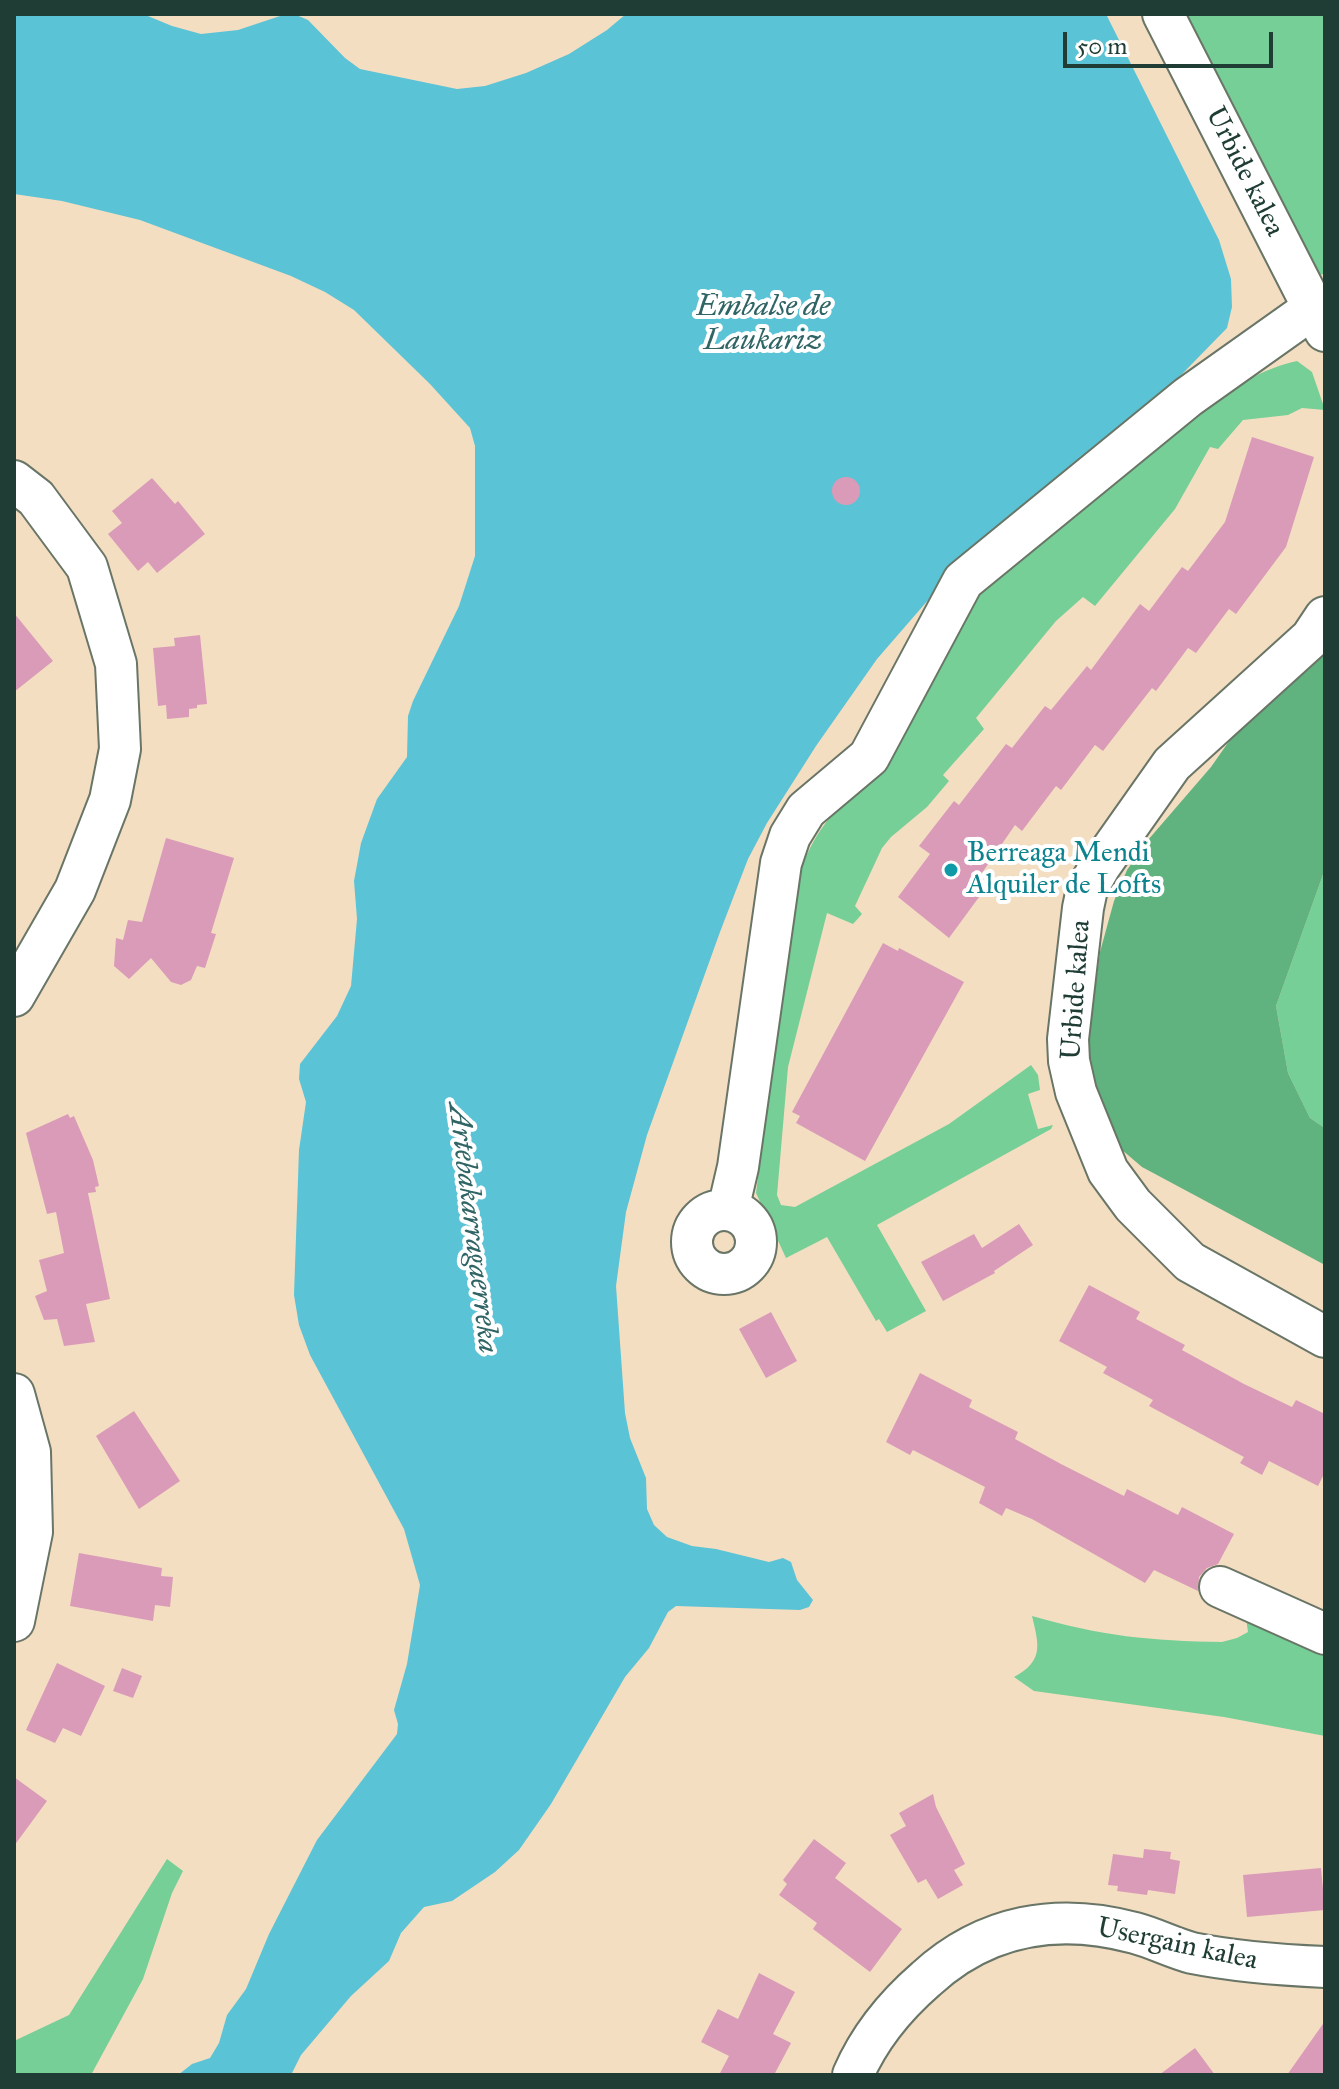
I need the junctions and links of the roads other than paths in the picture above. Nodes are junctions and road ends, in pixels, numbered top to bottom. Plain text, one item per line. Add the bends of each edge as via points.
1 (1163, 14) edge
2 (1319, 320) edge
3 (14, 481) edge
4 (1325, 617) edge
5 (14, 996) edge
6 (728, 1210) dead end
7 (1325, 1337) edge
8 (14, 1394) edge
9 (1220, 1587) dead end
10 (14, 1621) edge
11 (1325, 1634) edge
12 (1325, 1967) edge
13 (853, 2075) edge

1 - 2 street, Urbide kalea
2 - 6 street via 1188,397 963,581 869,757 806,810 781,863
3 - 5 street via 36,498 87,567 116,664 120,749 110,800 75,890
4 - 7 street, Urbide kalea via 1311,638 1172,764 1100,866 1083,908 1068,1039 1076,1092 1091,1132 1108,1171 1133,1205 1190,1262
8 - 10 street via 30,1452 32,1532
9 - 11 street
12 - 13 street, Usergain kalea via 1247,1963 1188,1952 1134,1932 1088,1926 1042,1923 1013,1929 960,1951 911,1992 876,2033

